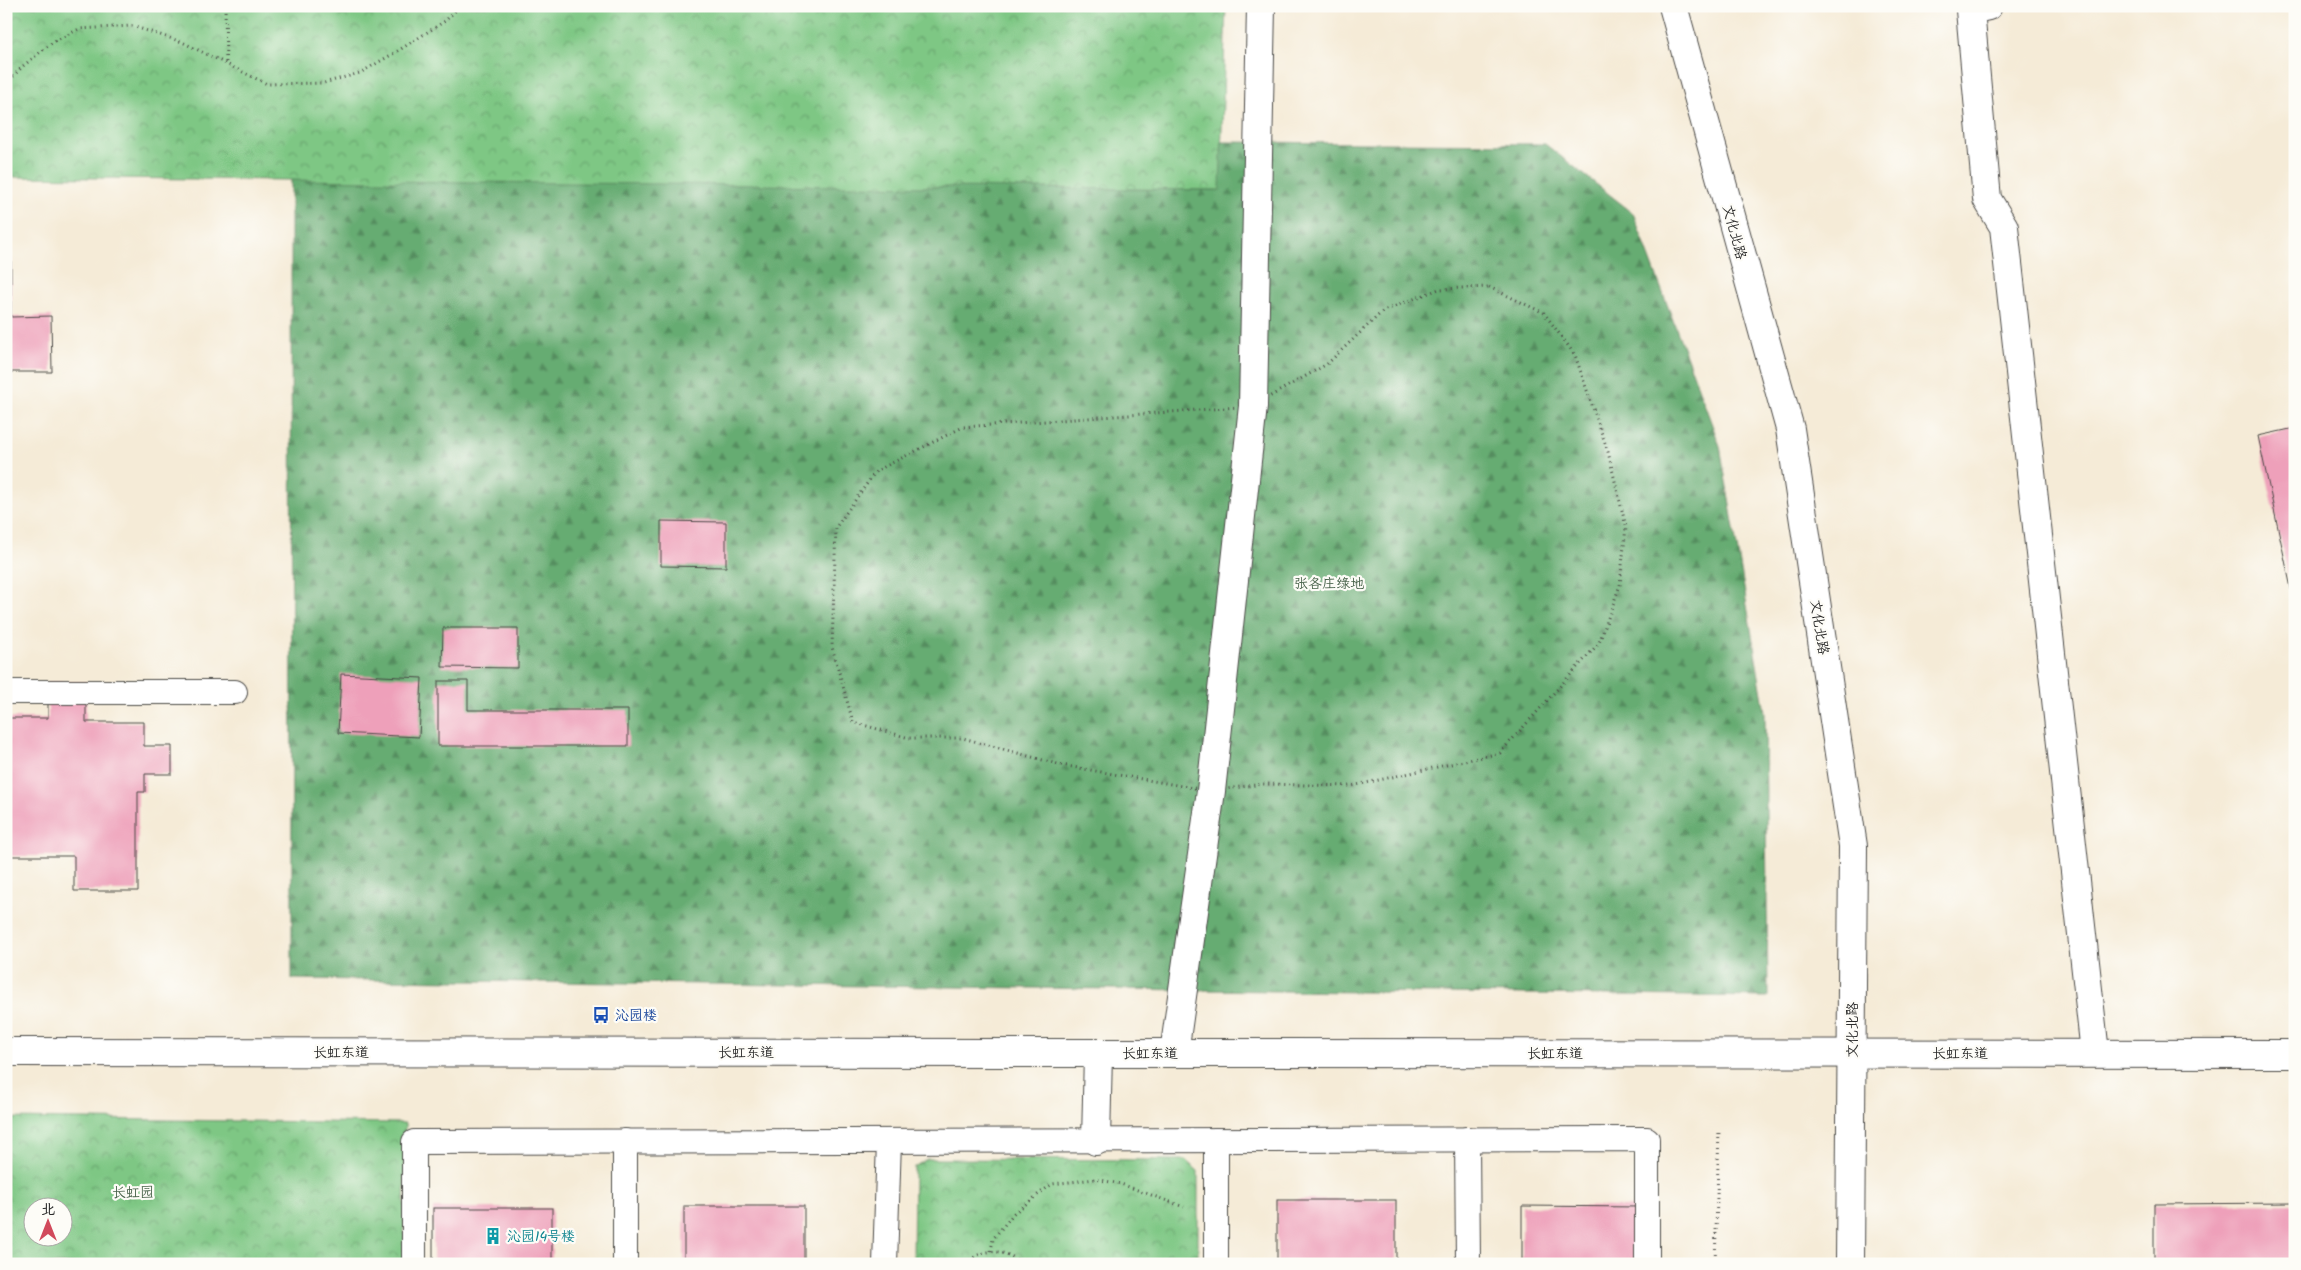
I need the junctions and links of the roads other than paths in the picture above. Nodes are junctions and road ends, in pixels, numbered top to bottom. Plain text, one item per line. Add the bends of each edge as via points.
1 (1261, 6) edge
2 (1673, 6) edge
3 (1988, 6) edge
4 (6, 692) edge
5 (235, 692) dead end
6 (6, 1052) edge
7 (1098, 1053) junction
8 (1174, 1053) junction
9 (1852, 1053) junction
10 (2095, 1053) junction
11 (2295, 1054) edge
12 (1216, 1140) junction
13 (1467, 1140) junction
14 (889, 1141) junction
15 (1096, 1141) junction
16 (625, 1142) junction
17 (414, 1264) edge
18 (625, 1264) edge
19 (886, 1264) edge
20 (1216, 1264) edge
21 (1468, 1264) edge
22 (1647, 1264) edge
23 (1850, 1264) edge

1 - 8 street via 1253,406 1211,791
2 - 9 street, 文化北路 via 1790,429 1853,846
3 - 10 street via 1970,10 1987,199 2004,227
4 - 5 lane
6 - 7 street, 长虹东道
7 - 8 street, 长虹东道
7 - 15 street
8 - 9 street, 长虹东道
9 - 10 street, 长虹东道
9 - 23 street, 文化北路
10 - 11 street, 长虹东道
12 - 13 lane
12 - 15 lane
12 - 20 lane
13 - 21 lane
13 - 22 lane via 1647,1140
14 - 15 lane
14 - 16 lane
14 - 19 lane
16 - 17 lane via 414,1142
16 - 18 lane

